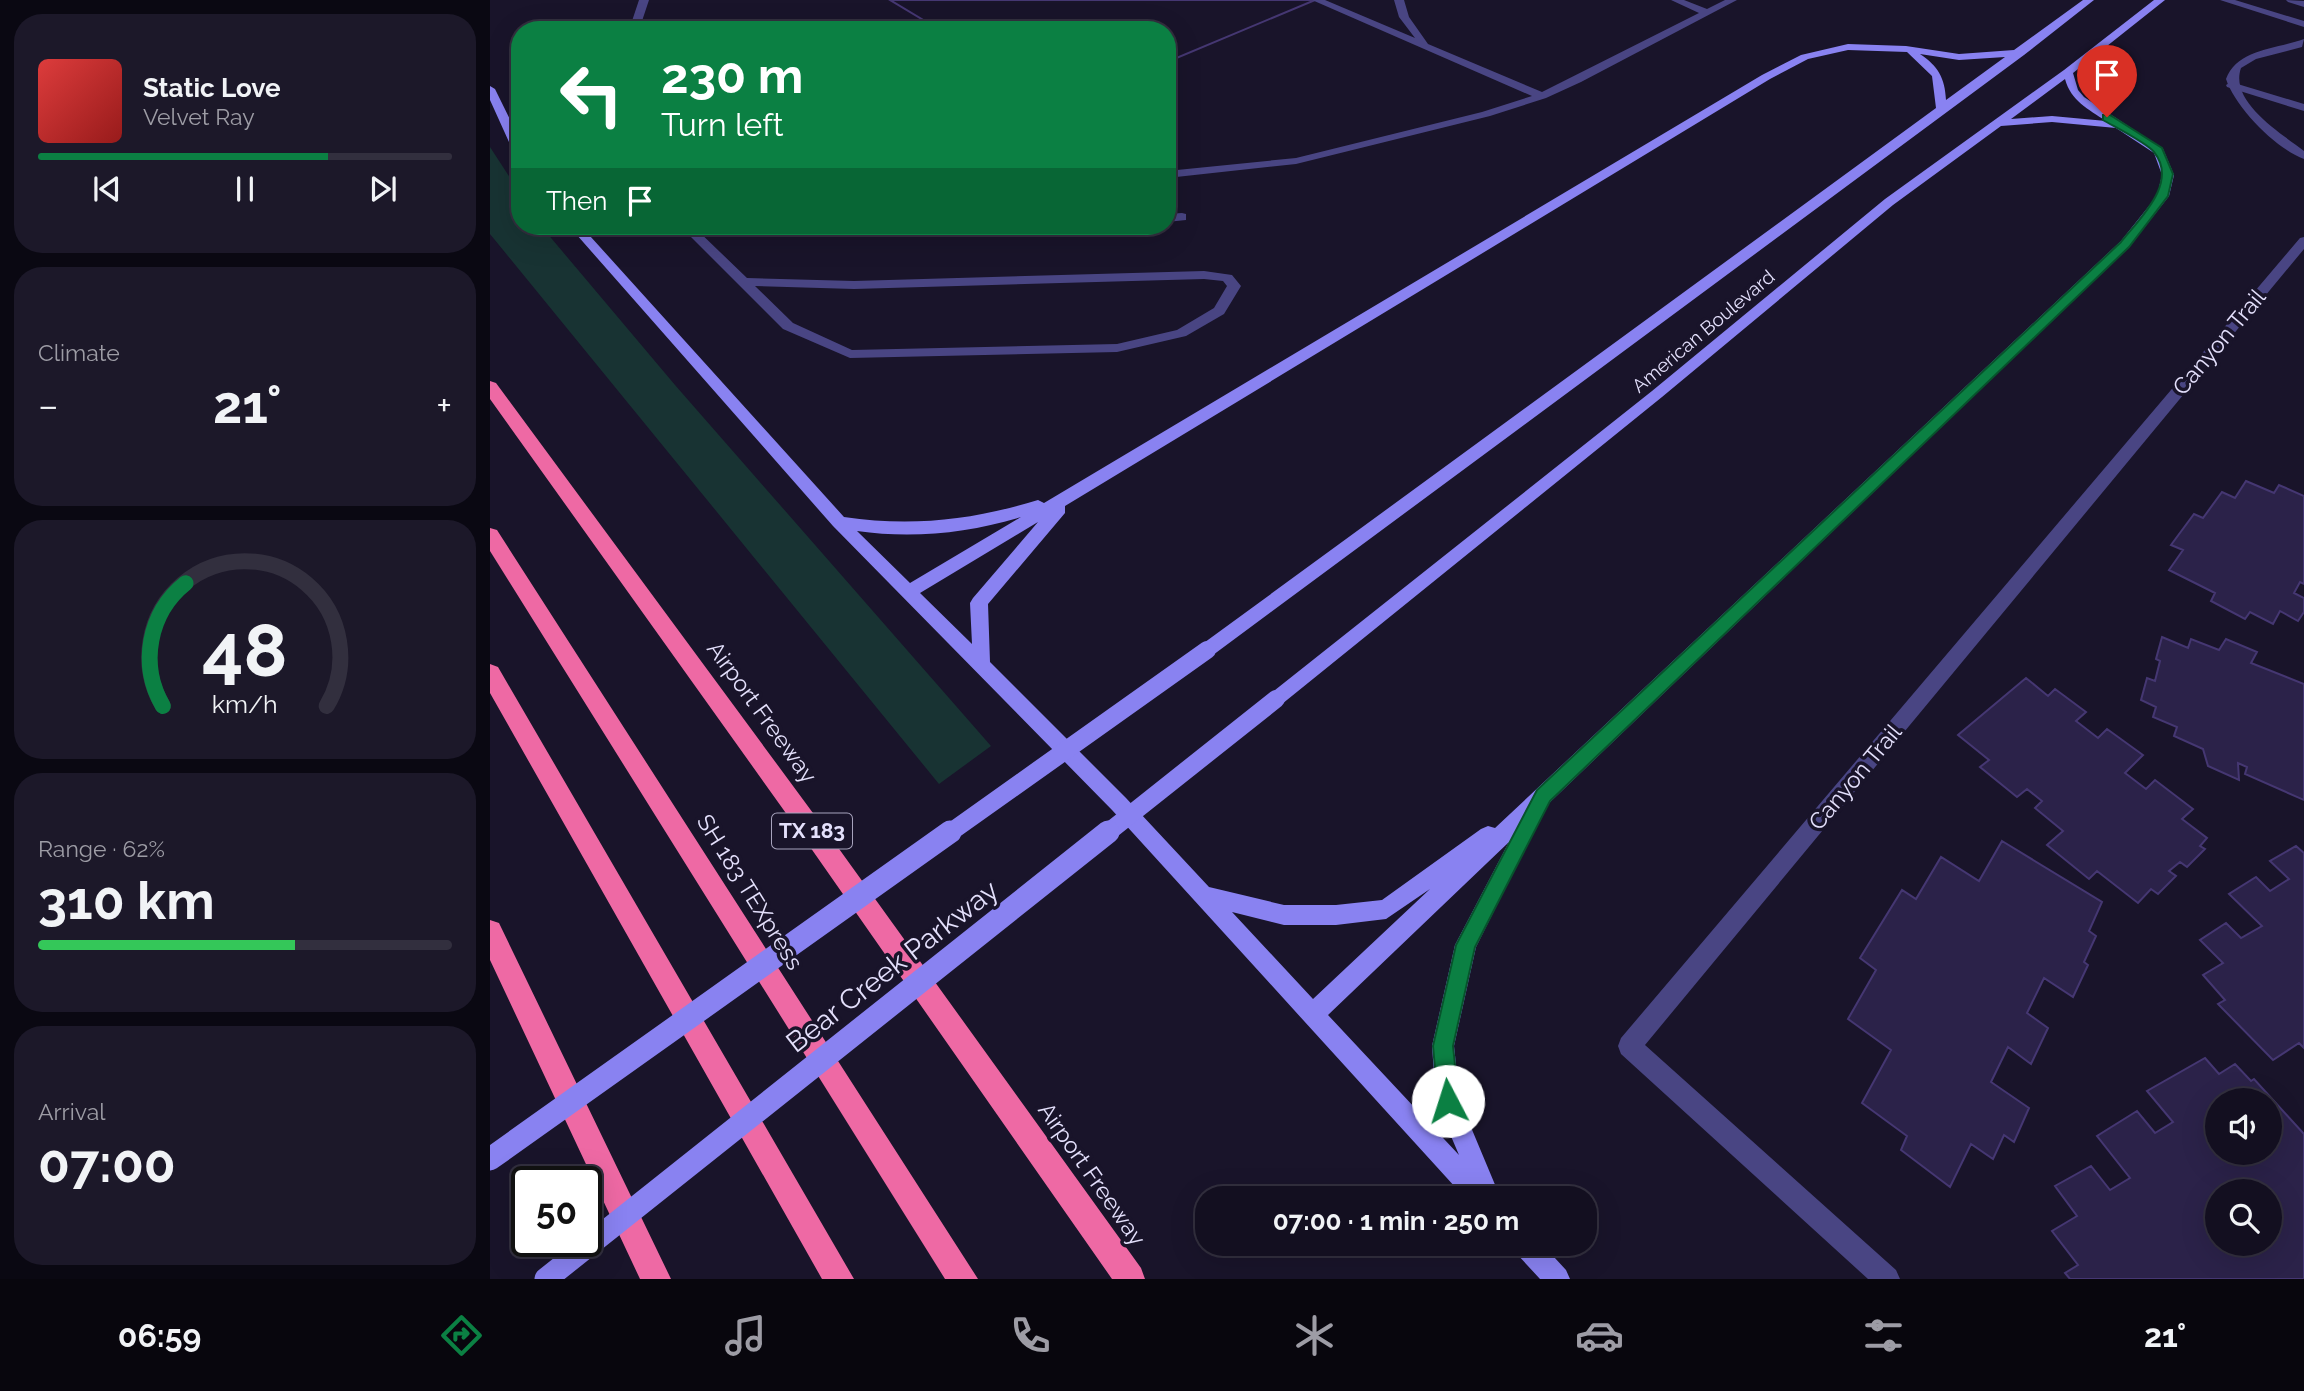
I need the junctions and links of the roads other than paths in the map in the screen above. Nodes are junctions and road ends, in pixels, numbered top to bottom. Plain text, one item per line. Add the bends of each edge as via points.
1 (644, 0) edge
2 (1317, 0) edge
3 (1399, 0) edge
4 (1676, 0) edge
5 (1732, 0) edge
6 (2089, 0) edge
7 (2160, 0) edge
8 (2225, 0) edge
9 (2291, 0) edge
10 (2304, 4) edge
11 (1708, 13) junction
12 (637, 21) edge
13 (2304, 24) edge
14 (2304, 42) edge
15 (1426, 46) junction
16 (1906, 49) junction
17 (2020, 53) junction
18 (2068, 72) junction
19 (2231, 85) junction
20 (490, 89) edge
21 (1542, 96) junction
22 (2304, 108) edge
23 (1941, 110) junction
24 (1994, 123) junction
25 (2120, 126) junction
26 (511, 134) edge
27 (2304, 156) edge
28 (1176, 174) edge
29 (1182, 216) dead end
30 (1176, 217) edge
31 (583, 235) edge
32 (695, 235) edge
33 (2304, 241) edge
34 (742, 282) junction
35 (490, 387) edge
36 (1071, 495) junction
37 (839, 522) junction
38 (490, 535) edge
39 (909, 592) junction
40 (981, 665) junction
41 (490, 673) edge
42 (1276, 699) joint
43 (1544, 795) junction
44 (1203, 895) junction
45 (490, 932) edge
46 (1312, 1015) junction
47 (490, 1159) edge
48 (1471, 1186) edge
49 (1484, 1186) edge
50 (1536, 1256) edge
51 (546, 1279) edge
52 (656, 1279) edge
53 (839, 1279) edge
54 (963, 1279) edge
55 (1130, 1279) edge
56 (1558, 1279) edge
57 (1887, 1279) edge

1 - 12 street
2 - 15 street
3 - 15 street via 1404,17
4 - 11 street
5 - 11 street
6 - 17 main road, American Boulevard
7 - 18 main road, American Boulevard
8 - 13 street
9 - 10 street
11 - 21 street
14 - 19 street via 2250,57 2233,67
15 - 21 street
16 - 17 main road via 1959,57
16 - 23 main road via 1937,71
16 - 36 main road via 1826,51 1766,77
17 - 23 main road, American Boulevard
18 - 24 main road, American Boulevard
18 - 25 main road via 2080,99
19 - 22 street
19 - 27 street via 2266,127
20 - 26 main road
21 - 28 street via 1423,132 1296,161
23 - 47 main road, American Boulevard, bridge via 1207,650
24 - 25 main road via 2052,119
24 - 42 main road, American Boulevard via 1889,202
25 - 43 main road via 2159,151 2168,174 2163,196 2125,244
29 - 30 street
31 - 37 main road
32 - 34 street
33 - 57 street, Canyon Trail via 1629,1046
34 - 34 street via 788,327 850,354 1117,348 1181,333 1219,312 1234,285 1227,278 1204,275 855,285
35 - 55 highway, Airport Freeway / TX 183
36 - 37 main road via 992,522 933,529 882,530
36 - 39 main road
36 - 40 main road via 979,603
37 - 39 main road
38 - 54 highway, SH 183 TEXpress
39 - 40 main road
40 - 44 main road
41 - 53 highway
42 - 51 main road, Bear Creek Parkway, bridge
43 - 44 main road via 1386,909 1284,915
43 - 46 main road
43 - 49 main road via 1466,945 1443,1046 1448,1101
44 - 46 main road
45 - 52 highway
46 - 48 main road
50 - 56 main road

